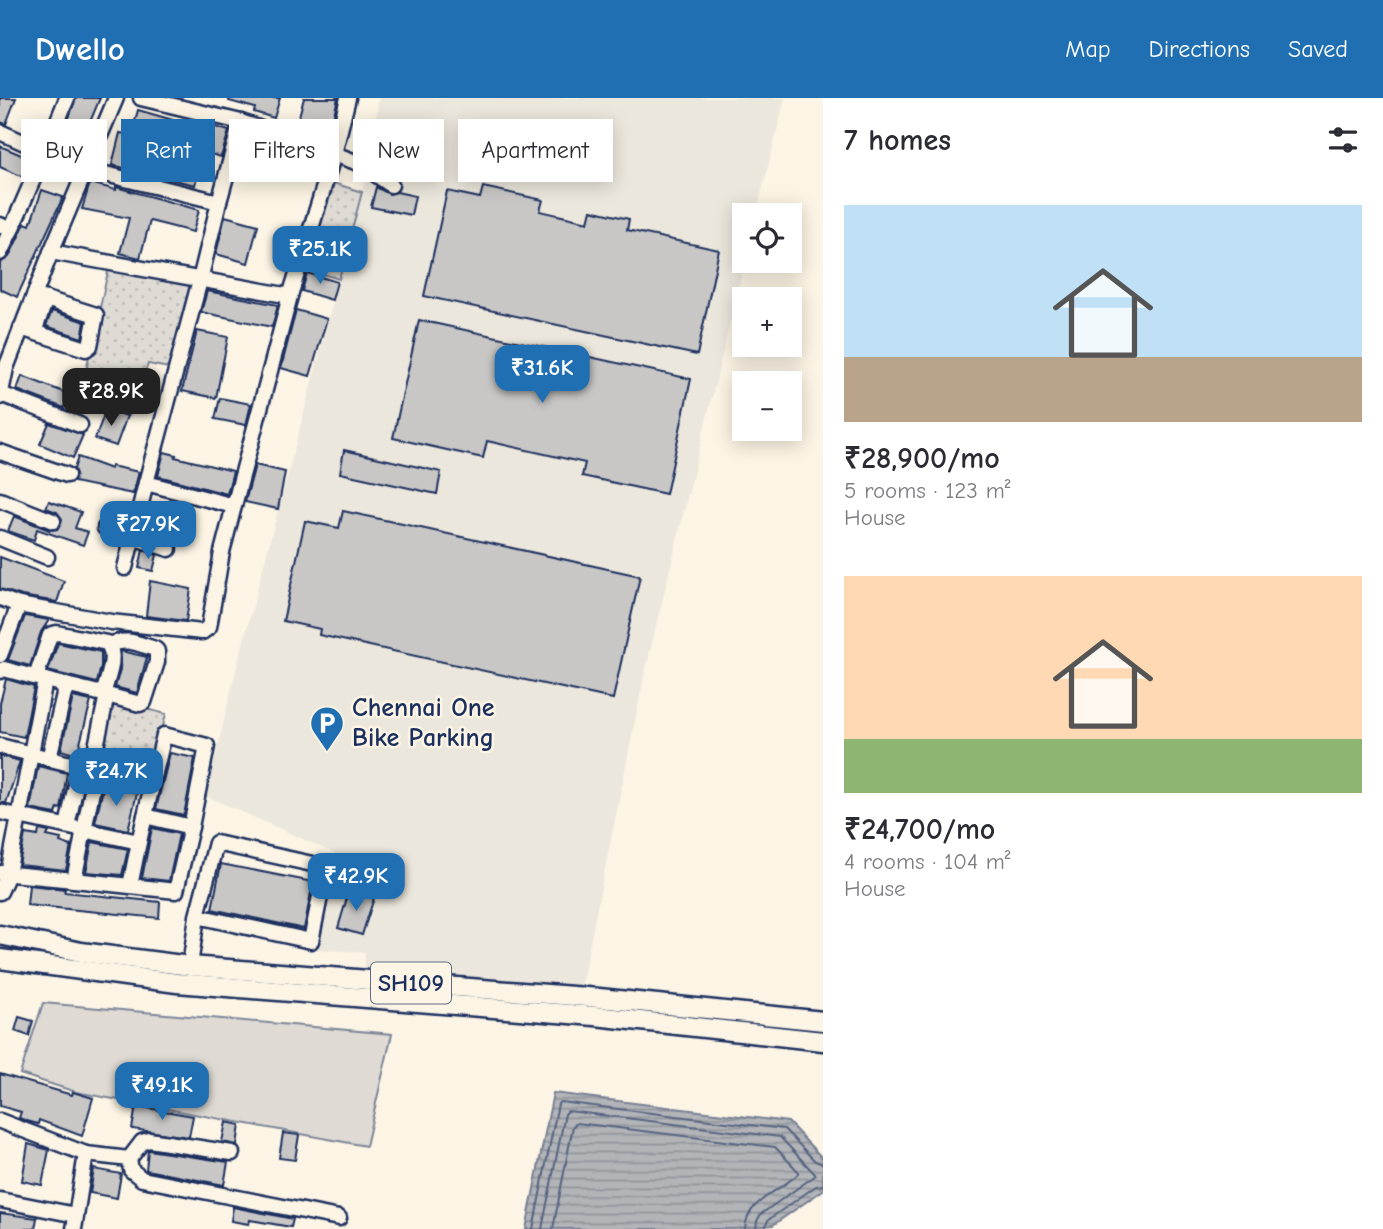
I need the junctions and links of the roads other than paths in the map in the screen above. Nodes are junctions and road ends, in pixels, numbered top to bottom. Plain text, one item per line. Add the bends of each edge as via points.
1 (67, 98) edge
2 (116, 98) edge
3 (141, 98) edge
4 (348, 98) edge
5 (58, 119) edge
6 (107, 119) edge
7 (229, 119) edge
8 (0, 132) edge
9 (339, 133) edge
10 (21, 141) edge
11 (339, 155) edge
12 (229, 166) edge
13 (107, 174) edge
14 (29, 182) edge
15 (80, 182) edge
16 (325, 182) edge
17 (391, 185) dead end
18 (219, 202) junction
19 (5, 227) edge
20 (51, 252) junction
21 (0, 253) edge
22 (200, 280) junction
23 (290, 296) junction
24 (40, 297) junction
25 (28, 330) junction
26 (0, 396) edge
27 (80, 425) dead end
28 (0, 452) edge
29 (67, 475) dead end
30 (146, 483) junction
31 (0, 500) edge
32 (234, 506) junction
33 (53, 521) dead end
34 (106, 528) dead end
35 (132, 537) junction
36 (0, 538) edge
37 (169, 548) dead end
38 (47, 557) dead end
39 (125, 568) dead end
40 (0, 598) edge
41 (19, 605) junction
42 (109, 645) junction
43 (0, 655) edge
44 (0, 670) edge
45 (41, 678) junction
46 (66, 685) junction
47 (105, 695) junction
48 (0, 746) edge
49 (30, 754) junction
50 (49, 759) junction
51 (89, 769) junction
52 (152, 785) junction
53 (0, 812) edge
54 (19, 816) junction
55 (145, 816) junction
56 (67, 826) junction
57 (191, 827) junction
58 (83, 829) junction
59 (139, 842) junction
60 (4, 873) edge
61 (74, 880) junction
62 (130, 886) junction
63 (0, 892) edge
64 (197, 916) junction
65 (0, 935) edge
66 (0, 959) edge
67 (190, 966) junction
68 (823, 1021) edge
69 (823, 1041) edge
70 (0, 1121) edge
71 (232, 1153) dead end
72 (86, 1154) junction
73 (129, 1160) junction
74 (0, 1200) edge
75 (339, 1218) dead end
76 (75, 1222) edge

1 - 5 street
2 - 6 street
3 - 7 street
4 - 9 street
8 - 10 street
11 - 17 street via 362,163
12 - 18 street
13 - 18 street
14 - 19 street
15 - 20 street
16 - 23 street
18 - 22 street
19 - 21 street
20 - 22 street
20 - 24 street
22 - 23 street
22 - 30 street
23 - 32 street
24 - 25 street
24 - 25 street via 96,315 90,346 86,349
25 - 26 street via 6,368
26 - 27 street
28 - 29 street
30 - 32 street
30 - 35 street
31 - 33 street
32 - 41 street via 209,627 202,632
34 - 35 street
35 - 37 street
35 - 39 street
36 - 38 street
40 - 41 street
41 - 43 street
42 - 45 street via 50,635
42 - 47 street via 112,657
42 - 47 street via 127,640 155,649 158,657 145,702
44 - 45 street
45 - 46 street
45 - 49 street
46 - 47 street
46 - 50 street
47 - 51 street
48 - 49 street
49 - 50 street
49 - 54 street
50 - 51 street
51 - 52 street
51 - 56 street
51 - 58 street
52 - 55 street
52 - 57 street via 164,735 207,746
53 - 54 street
54 - 56 street
54 - 60 street
55 - 57 street
55 - 59 street
56 - 58 street
57 - 62 street via 176,891
58 - 59 street
58 - 61 street
59 - 62 street
60 - 61 street
60 - 63 street
61 - 62 street
64 - 64 street via 311,941 326,867 215,843
64 - 67 street
65 - 67 main road, SH109 via 81,952
66 - 69 main road, SH109 via 177,983 595,1016
67 - 68 main road, SH109
70 - 72 street
71 - 73 street via 149,1140 142,1142
72 - 73 street
72 - 76 street
73 - 75 street via 131,1170 142,1179
74 - 76 street

